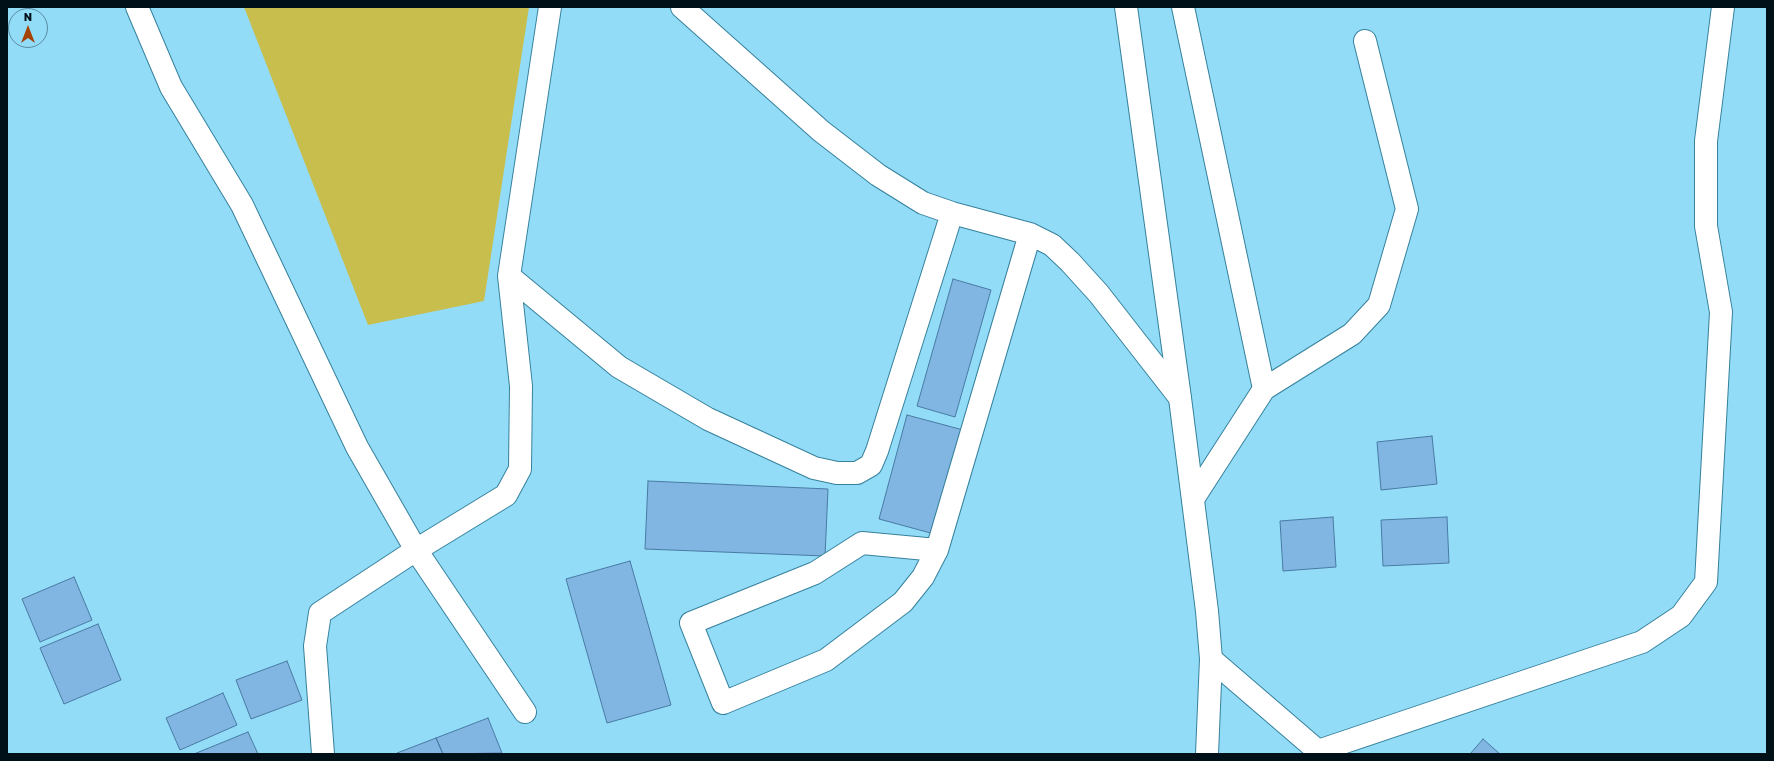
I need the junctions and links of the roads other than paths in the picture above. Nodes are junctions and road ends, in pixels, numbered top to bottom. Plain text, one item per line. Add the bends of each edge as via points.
1 (137, 7) edge
2 (550, 7) edge
3 (682, 7) edge
4 (1126, 7) edge
5 (1183, 7) edge
6 (1723, 7) edge
7 (1365, 41) dead end
8 (952, 213) junction
9 (1030, 234) junction
10 (509, 276) junction
11 (1264, 389) junction
12 (1180, 398) junction
13 (1193, 499) junction
14 (416, 550) junction
15 (937, 550) junction
16 (1211, 659) junction
17 (525, 712) dead end
18 (1320, 752) edge
19 (323, 754) edge
20 (1207, 754) edge

1 - 14 street via 171,87 242,206 357,447
2 - 10 street
3 - 8 street via 822,131 866,165 923,203
4 - 12 street
5 - 11 street
6 - 18 street via 1706,141 1706,226 1721,312 1706,582 1681,616 1642,642
7 - 11 street via 1406,209 1379,305 1352,334
8 - 9 street
8 - 10 street via 877,451 871,465 858,473 837,473 814,468 708,419 619,367
9 - 12 street via 1052,245 1070,262 1099,294
9 - 15 street
10 - 14 street via 521,386 520,470 506,495
11 - 13 street
12 - 13 street
13 - 16 street
14 - 17 street
14 - 19 street via 320,613 315,646
15 - 15 street via 922,577 903,602 826,660 723,703 691,623 815,573 862,543
16 - 18 street
16 - 20 street

